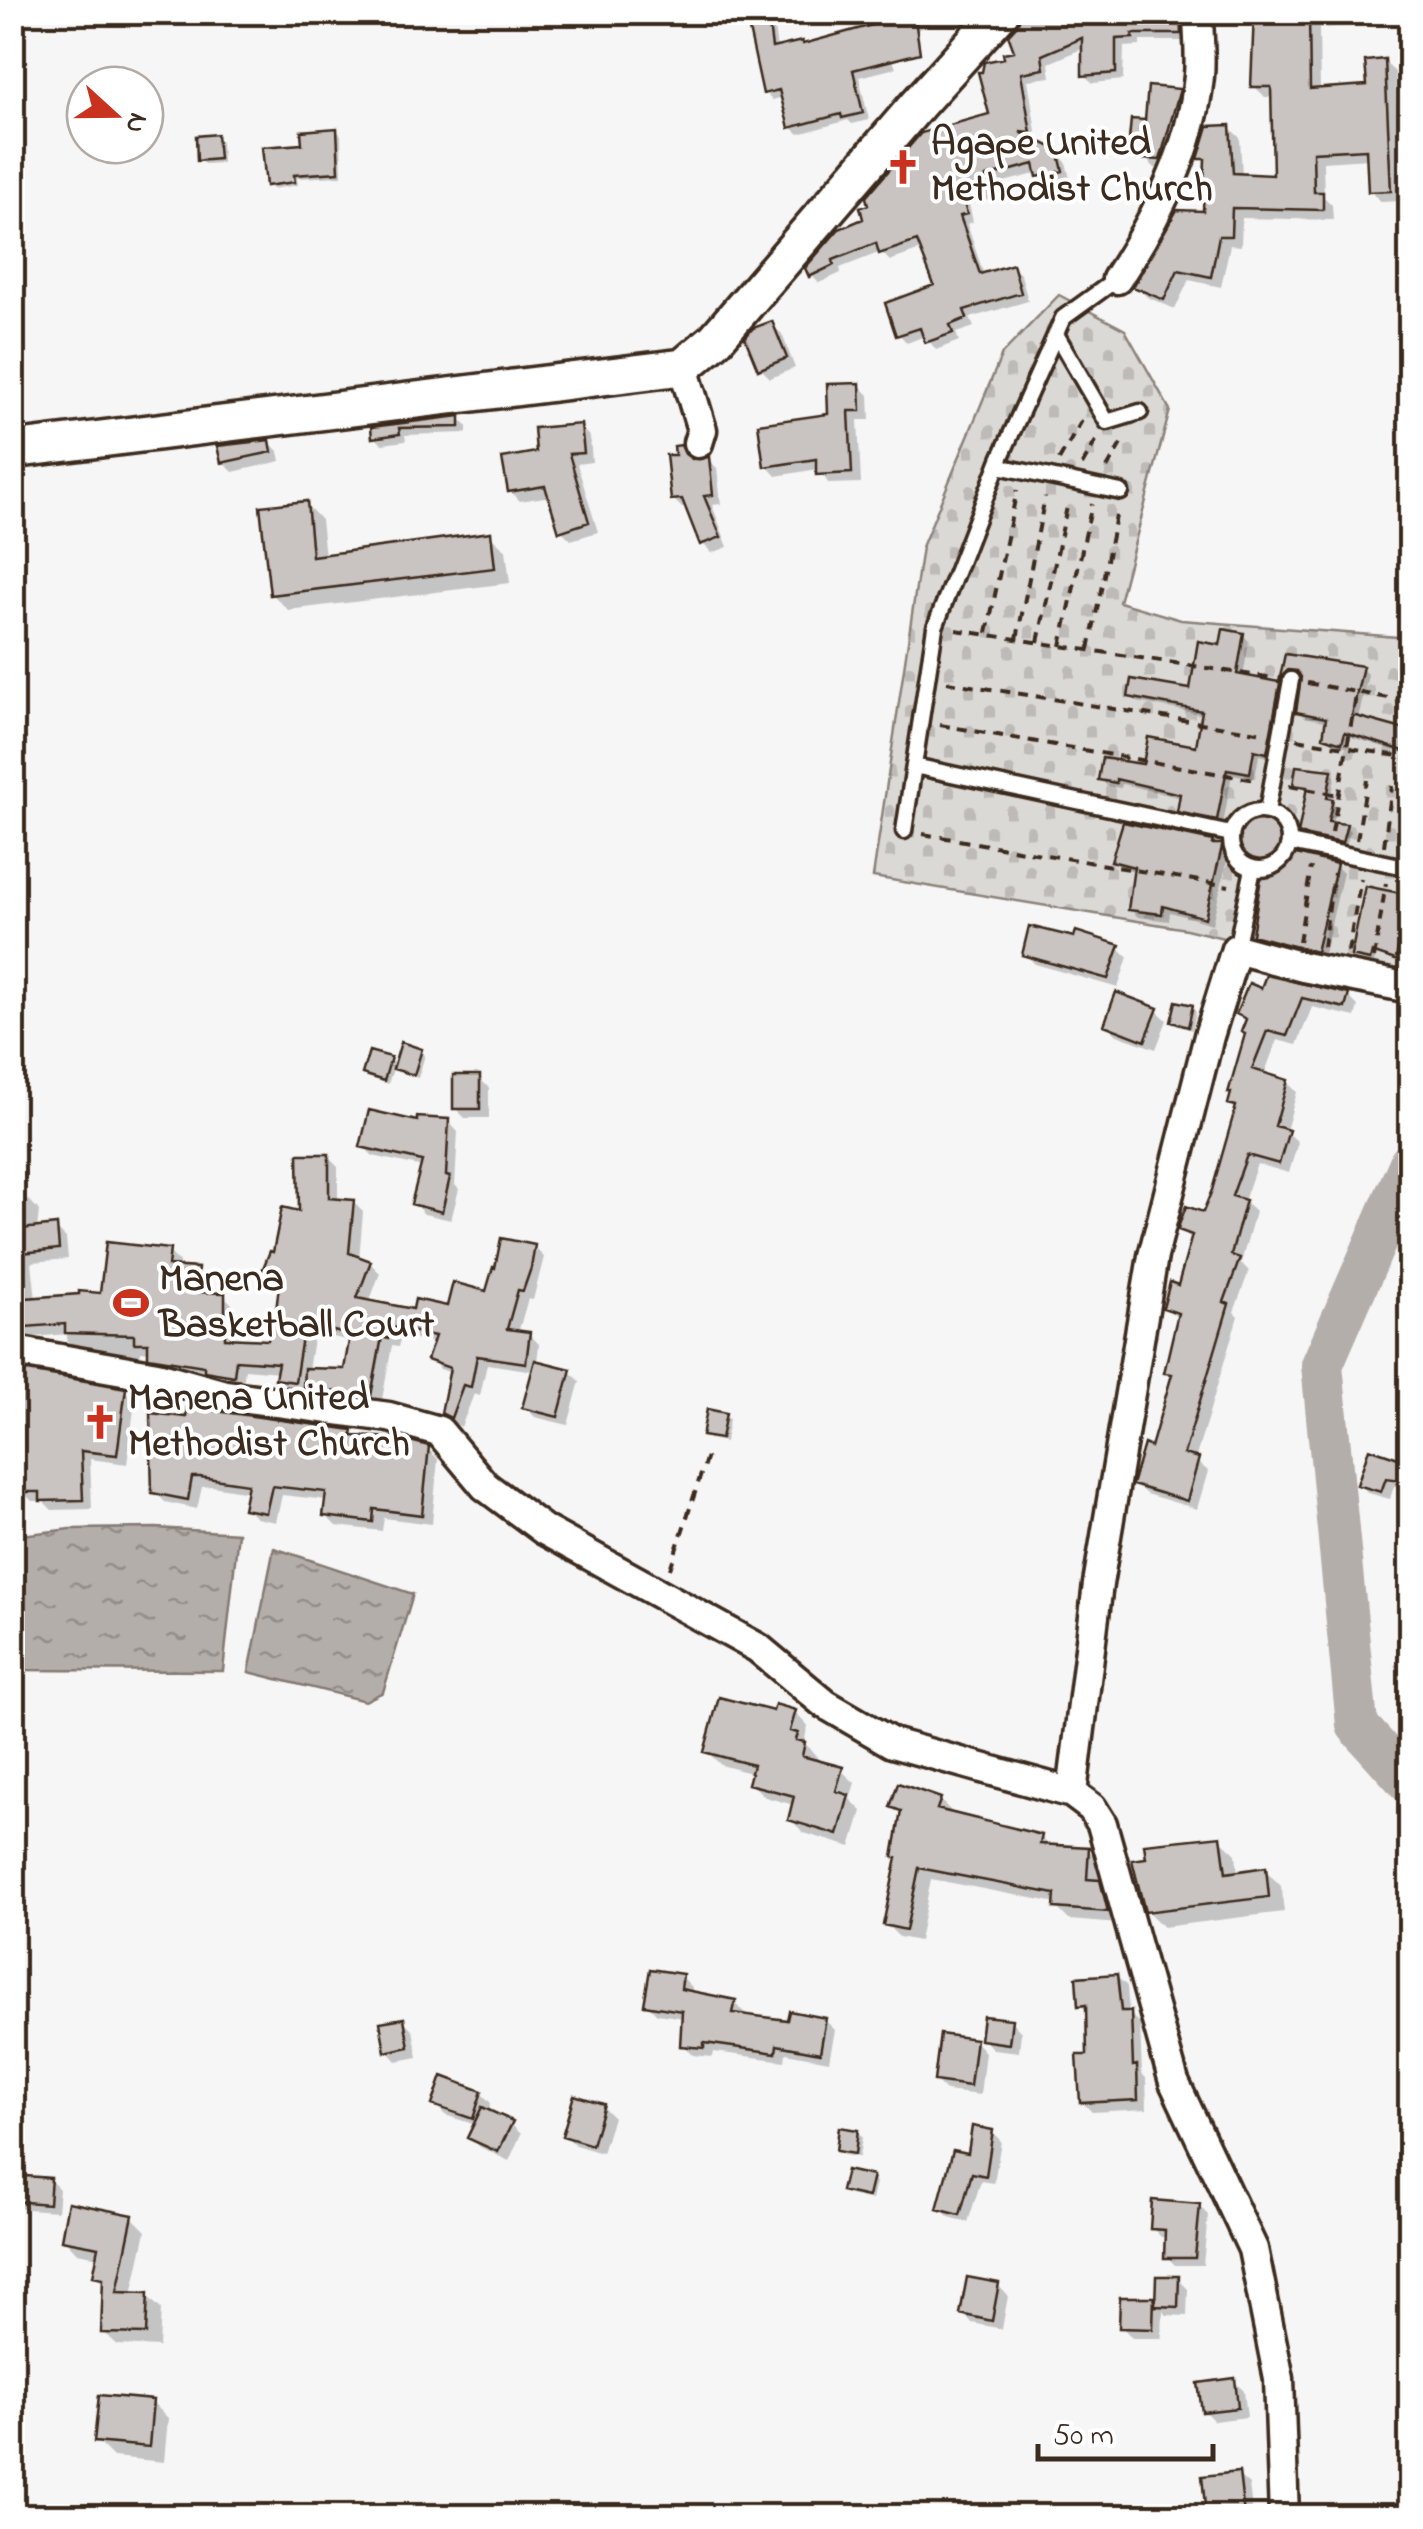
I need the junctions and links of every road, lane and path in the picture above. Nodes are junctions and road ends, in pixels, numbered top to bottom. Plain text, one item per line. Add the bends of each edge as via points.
1 (1001, 12) edge
2 (1198, 12) edge
3 (1118, 279) joint
4 (1056, 334) junction
5 (683, 367) junction
6 (1094, 400) junction
7 (1140, 412) joint
8 (1108, 422) junction
9 (698, 443) dead end
10 (12, 450) edge
11 (998, 466) junction
12 (1021, 471) junction
13 (1049, 477) junction
14 (1072, 482) junction
15 (1096, 487) junction
16 (1120, 492) joint
17 (936, 627) junction
18 (987, 634) junction
19 (1018, 639) junction
20 (1038, 642) junction
21 (1061, 646) junction
22 (1089, 650) junction
23 (927, 679) junction
24 (1291, 680) junction
25 (1357, 690) junction
26 (1410, 702) edge
27 (921, 721) junction
28 (1282, 736) junction
29 (1346, 748) junction
30 (1410, 758) edge
31 (914, 766) junction
32 (1367, 780) dead end
33 (1272, 782) junction
34 (1392, 786) dead end
35 (1339, 795) junction
36 (1410, 798) edge
37 (1266, 811) junction
38 (904, 831) joint
39 (1231, 834) junction
40 (1290, 843) junction
41 (1327, 851) junction
42 (1359, 858) junction
43 (1395, 865) edge
44 (1254, 869) junction
45 (1410, 879) edge
46 (1249, 890) junction
47 (1236, 949) junction
48 (1298, 949) dead end
49 (1321, 958) dead end
50 (1347, 959) dead end
51 (1373, 966) dead end
52 (1403, 977) edge
53 (12, 1358) edge
54 (706, 1456) dead end
55 (662, 1593) junction
56 (1072, 1793) junction
57 (1284, 2516) edge

1 - 5 street via 716,340
2 - 3 street via 1199,76 1181,158
3 - 4 lane via 1064,318
4 - 6 lane
4 - 11 lane
5 - 9 street via 702,430
5 - 10 street
6 - 8 lane
6 - 13 path
7 - 8 lane
7 - 15 path
8 - 14 path
11 - 12 lane
11 - 17 lane
12 - 13 lane
12 - 18 path
13 - 14 lane
13 - 19 path
14 - 15 lane
14 - 20 path
15 - 16 lane
15 - 21 path
16 - 22 path
17 - 18 path
17 - 23 lane
18 - 19 path
19 - 20 path
20 - 21 path
21 - 22 path
22 - 24 path
23 - 27 lane
23 - 28 path
24 - 25 path
24 - 28 lane
25 - 26 path
25 - 29 path
27 - 31 lane
27 - 33 path
28 - 29 path
28 - 33 lane
29 - 30 path
29 - 35 path
31 - 38 lane
31 - 39 lane
32 - 42 path
33 - 35 path
33 - 37 lane
34 - 43 path
35 - 41 path
36 - 43 path
37 - 39 lane via 1244,815
37 - 40 lane via 1284,823
38 - 46 path
39 - 44 lane via 1235,856
40 - 41 lane
40 - 44 lane via 1277,864
41 - 42 lane
41 - 48 path
41 - 49 path
42 - 43 lane
42 - 50 path
43 - 51 path
44 - 46 lane
45 - 52 path
46 - 47 lane
47 - 52 street via 1303,967
47 - 56 street via 1153,1256 1098,1584
53 - 55 street via 26,1353 225,1394 389,1416 439,1431 485,1486 544,1530
54 - 55 path
55 - 56 street via 758,1648 824,1704 892,1743
56 - 57 street via 1102,1824 1174,2082 1253,2249 1280,2379

